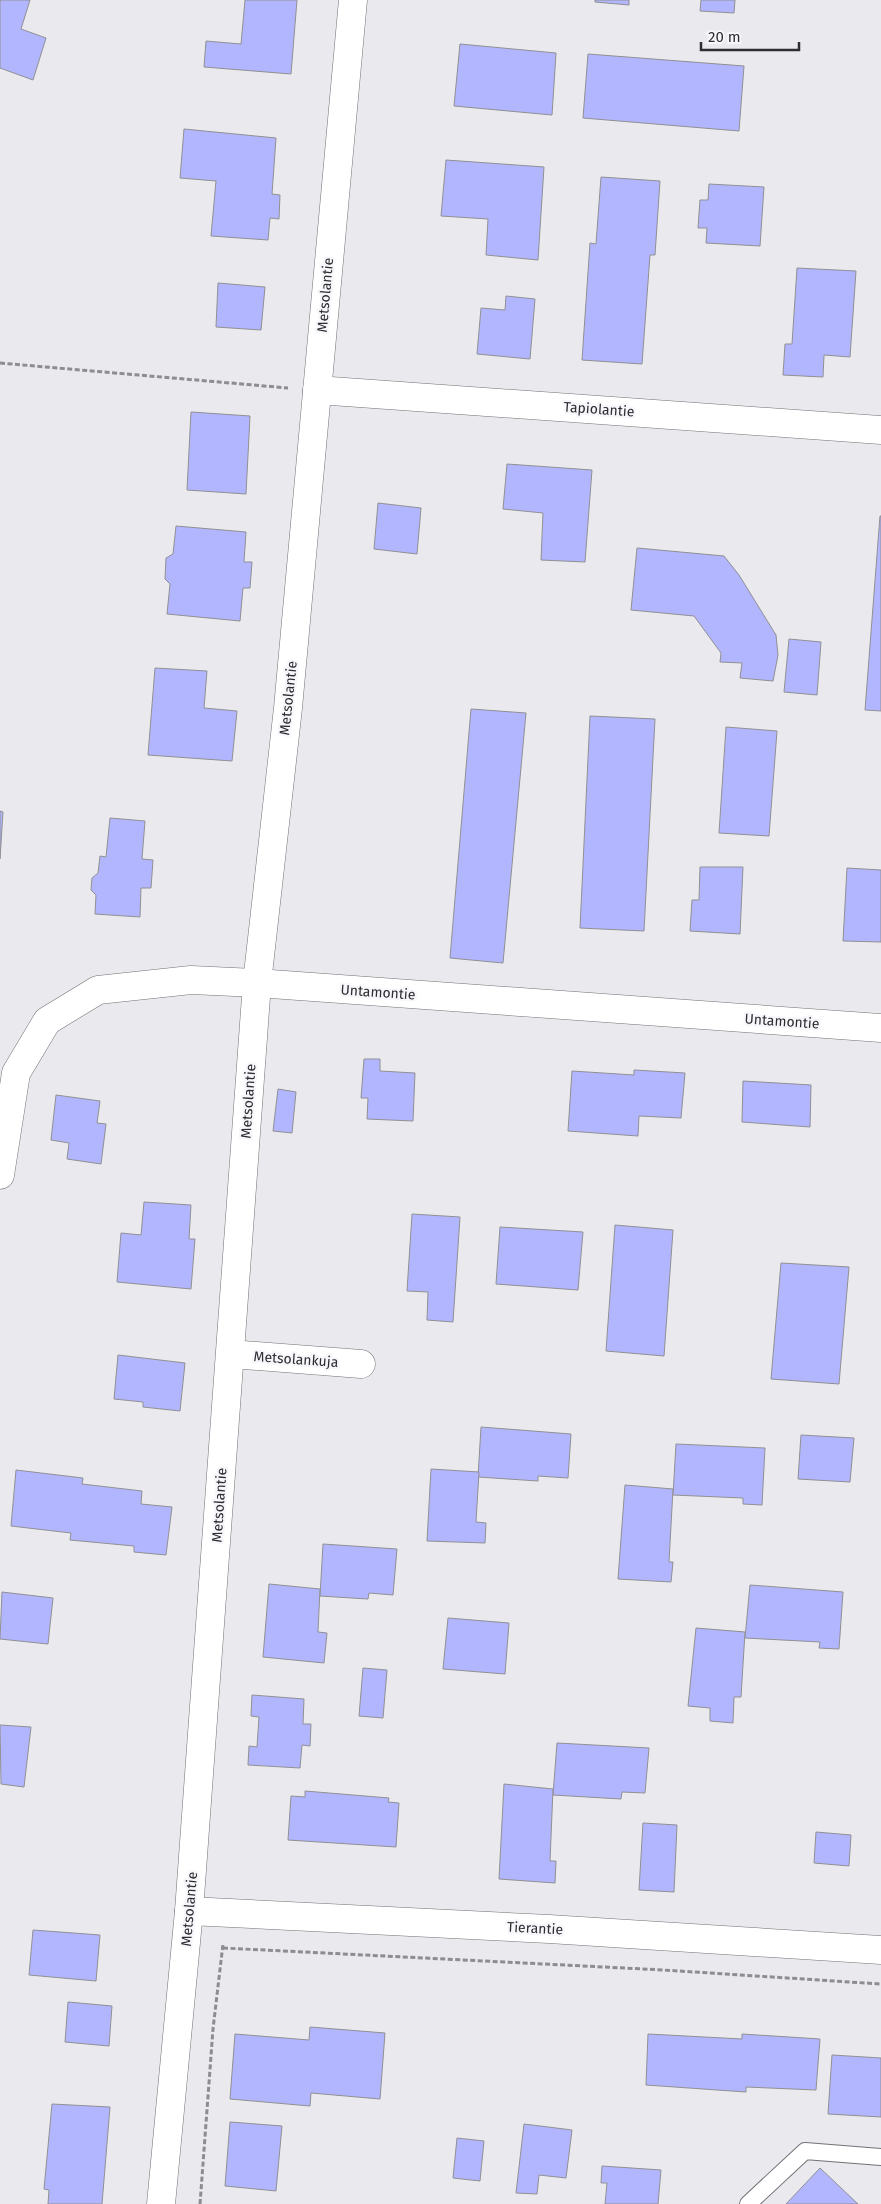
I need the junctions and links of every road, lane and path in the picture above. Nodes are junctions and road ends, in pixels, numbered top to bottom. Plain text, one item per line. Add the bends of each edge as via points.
1 (353, 0) edge
2 (0, 362) edge
3 (317, 390) junction
4 (881, 430) edge
5 (257, 983) junction
6 (881, 1028) edge
7 (0, 1175) edge
8 (231, 1354) junction
9 (360, 1364) dead end
10 (189, 1911) junction
11 (881, 1950) edge
12 (881, 1984) edge
13 (881, 2157) edge
14 (161, 2204) edge
15 (200, 2204) edge
16 (748, 2204) edge

1 - 3 street, Metsolantie
2 - 3 path
3 - 4 street, Tapiolantie
3 - 5 street, Metsolantie
5 - 6 street, Untamontie
5 - 7 street, Untamontie via 191,980 98,990 47,1021 16,1073
5 - 8 street, Metsolantie
8 - 9 street, Metsolankuja
8 - 10 street, Metsolantie
10 - 11 street, Tierantie
10 - 14 street, Metsolantie
12 - 15 path via 223,1948 213,2028
13 - 16 lane via 806,2151

